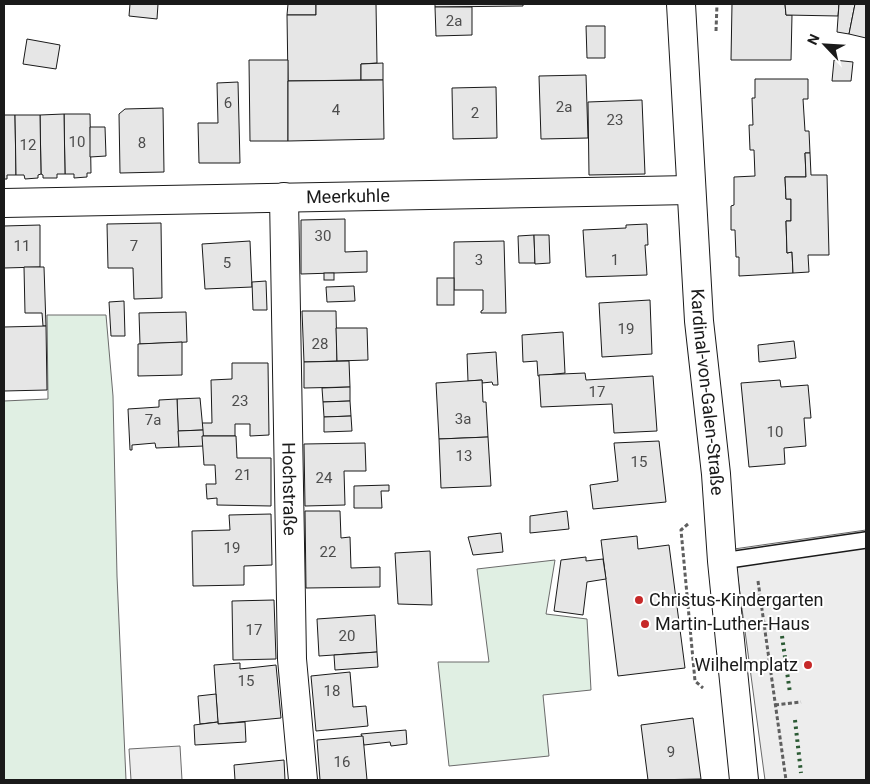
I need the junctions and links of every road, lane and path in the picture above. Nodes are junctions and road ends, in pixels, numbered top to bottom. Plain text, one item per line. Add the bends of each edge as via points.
1 (682, 4) edge
2 (690, 190) junction
3 (284, 197) junction
4 (4, 203) edge
5 (866, 540) edge
6 (755, 556) junction
7 (722, 561) junction
8 (789, 622) dead end
9 (764, 626) junction
10 (802, 702) dead end
11 (775, 705) junction
12 (303, 780) edge
13 (744, 780) edge
14 (786, 780) edge

1 - 2 street, Kardinal-von-Galen-Straße
2 - 3 street, Meerkuhle
2 - 7 street, Kardinal-von-Galen-Straße
3 - 4 street, Meerkuhle
3 - 12 street, Hochstraße via 292,659
5 - 6 lane
6 - 7 lane
6 - 9 path
7 - 13 street, Kardinal-von-Galen-Straße
8 - 9 path
9 - 11 path
10 - 11 path
11 - 14 path

